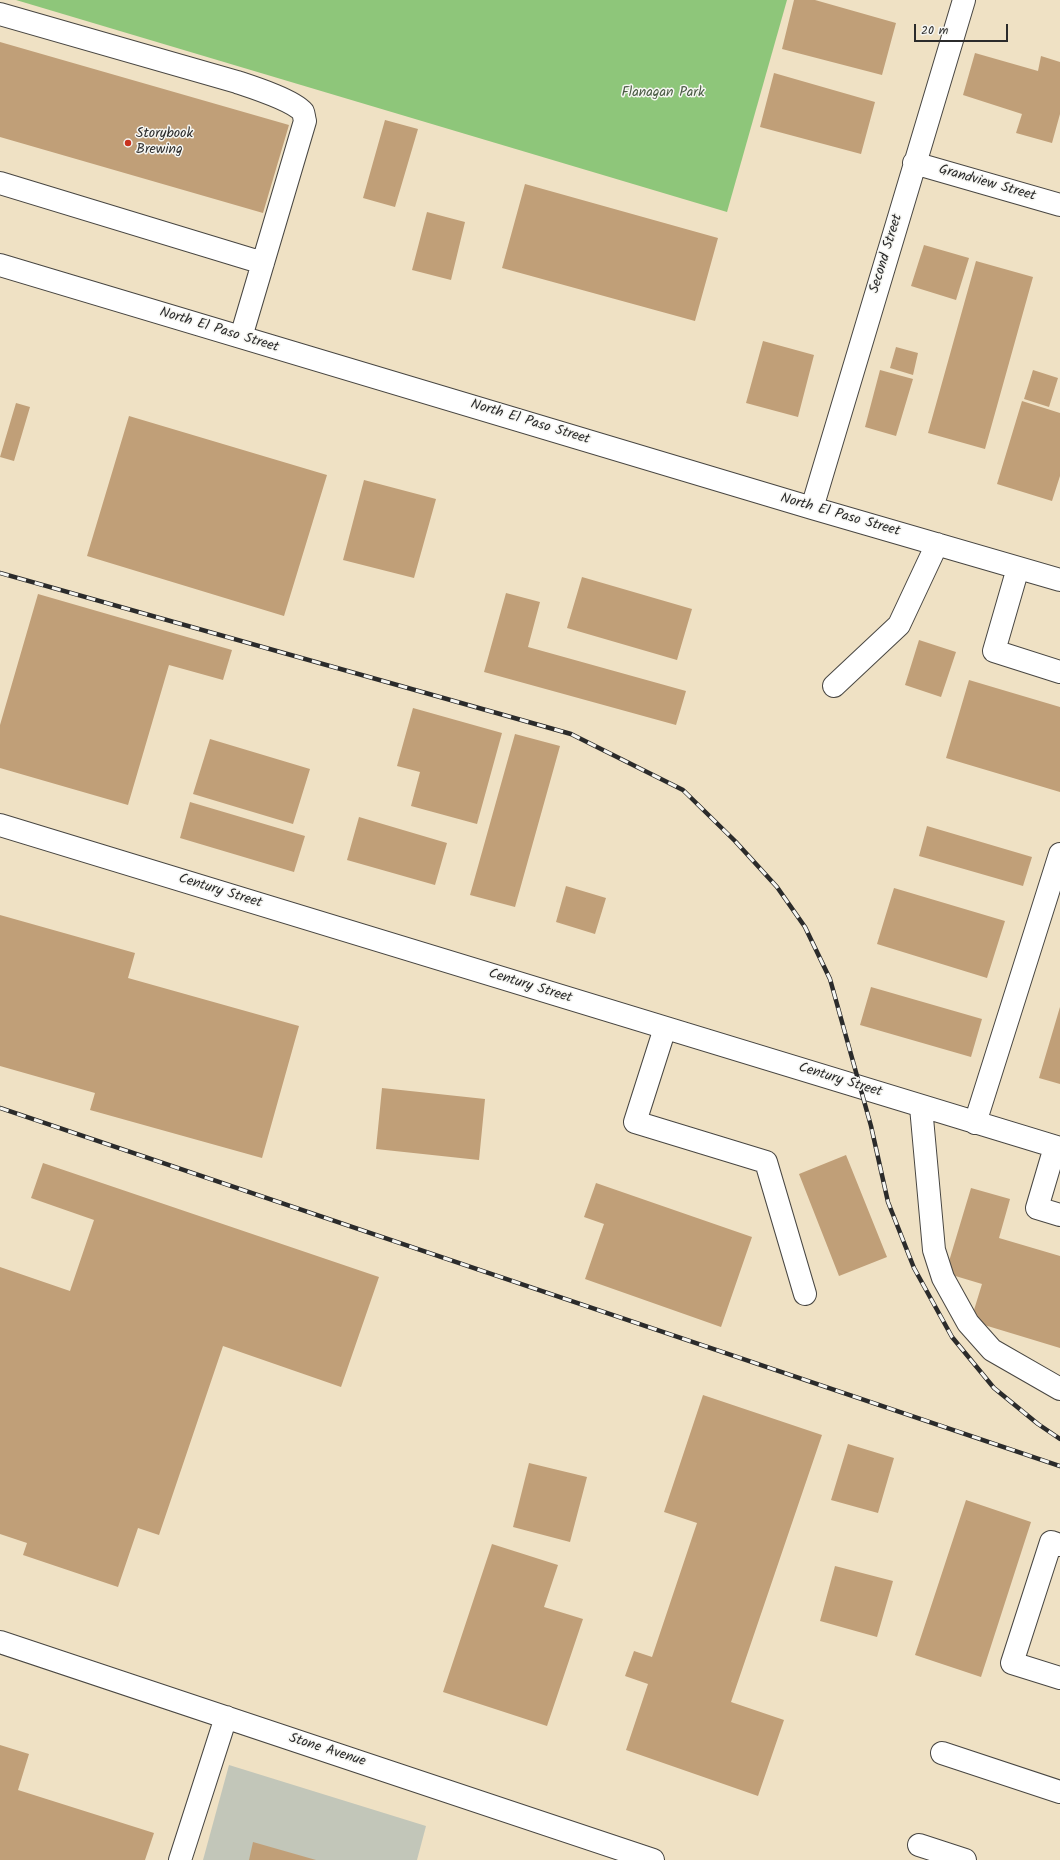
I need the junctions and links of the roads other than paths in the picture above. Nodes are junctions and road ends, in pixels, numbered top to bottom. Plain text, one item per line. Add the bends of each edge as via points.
1 (964, 0) edge
2 (0, 14) edge
3 (914, 163) junction
4 (0, 183) edge
5 (1060, 205) edge
6 (263, 263) junction
7 (0, 265) edge
8 (241, 337) junction
9 (812, 508) junction
10 (937, 544) junction
11 (1018, 568) junction
12 (1060, 580) edge
13 (1060, 672) edge
14 (834, 686) dead end
15 (0, 825) edge
16 (1060, 854) edge
17 (665, 1028) junction
18 (920, 1107) junction
19 (975, 1123) junction
20 (1057, 1148) edge
21 (1060, 1215) edge
22 (806, 1294) dead end
23 (1060, 1390) edge
24 (1060, 1545) edge
25 (0, 1642) edge
26 (1060, 1678) edge
27 (226, 1717) junction
28 (942, 1753) dead end
29 (1060, 1792) edge
30 (918, 1845) dead end
31 (650, 1859) edge
32 (180, 1860) edge
33 (965, 1860) edge

1 - 3 street, Second Street
2 - 6 street via 236,82 270,94 304,113 305,121
3 - 5 street, Grandview Street
3 - 9 street, Second Street
4 - 6 street
6 - 8 street
7 - 8 street, North El Paso Street
8 - 9 street, North El Paso Street
9 - 10 street, North El Paso Street
10 - 11 street, North El Paso Street
10 - 14 street via 899,625
11 - 12 street, North El Paso Street
11 - 13 street via 994,652
15 - 17 street, Century Street
16 - 19 street
17 - 18 street, Century Street
17 - 22 street via 636,1122 766,1162
18 - 19 street, Century Street
18 - 23 street via 934,1250 943,1278 968,1323 992,1350
19 - 20 street, Century Street
20 - 21 street via 1037,1208
24 - 26 street via 1052,1542 1012,1663
25 - 27 street, Stone Avenue
27 - 31 street, Stone Avenue
27 - 32 street
28 - 29 street
30 - 33 street

